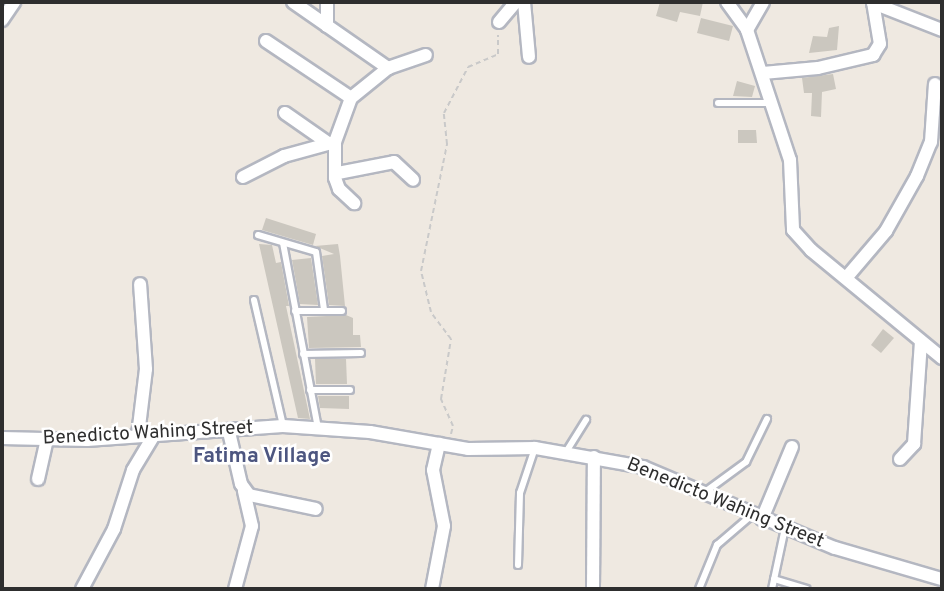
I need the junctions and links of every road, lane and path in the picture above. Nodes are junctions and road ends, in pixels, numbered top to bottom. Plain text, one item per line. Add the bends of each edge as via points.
1 (14, 2) edge
2 (293, 2) edge
3 (327, 2) edge
4 (516, 2) edge
5 (524, 2) edge
6 (727, 2) edge
7 (763, 2) edge
8 (873, 3) edge
9 (2, 20) edge
10 (499, 22) joint
11 (327, 26) junction
12 (747, 30) junction
13 (942, 30) edge
14 (266, 41) dead end
15 (426, 55) dead end
16 (529, 57) dead end
17 (388, 68) junction
18 (763, 73) junction
19 (935, 84) dead end
20 (351, 98) junction
21 (718, 103) dead end
22 (772, 103) junction
23 (285, 113) dead end
24 (332, 142) junction
25 (338, 173) junction
26 (243, 177) dead end
27 (414, 180) dead end
28 (354, 204) dead end
29 (258, 235) dead end
30 (283, 243) junction
31 (846, 278) junction
32 (140, 284) dead end
33 (254, 300) dead end
34 (324, 310) junction
35 (295, 311) junction
36 (342, 311) dead end
37 (921, 341) junction
38 (361, 353) dead end
39 (303, 354) junction
40 (942, 358) edge
41 (310, 390) junction
42 (350, 390) dead end
43 (766, 419) dead end
44 (586, 420) dead end
45 (283, 426) junction
46 (318, 428) junction
47 (229, 432) junction
48 (138, 435) junction
49 (154, 435) junction
50 (2, 438) edge
51 (47, 439) junction
52 (444, 444) junction
53 (792, 447) dead end
54 (536, 448) junction
55 (566, 452) junction
56 (594, 457) junction
57 (900, 459) dead end
58 (38, 479) dead end
59 (244, 491) junction
60 (704, 493) junction
61 (316, 509) dead end
62 (757, 517) junction
63 (785, 528) junction
64 (518, 565) dead end
65 (774, 579) junction
66 (942, 579) edge
67 (82, 589) edge
68 (235, 589) edge
69 (432, 589) edge
70 (593, 589) edge
71 (699, 589) edge
72 (772, 589) edge
73 (807, 589) edge

1 - 9 street
2 - 11 street
3 - 11 street
4 - 10 street
5 - 16 street
6 - 12 street
7 - 12 street
8 - 13 street
8 - 18 street via 880,44 873,55 818,68
10 - 52 path via 498,54 468,66 444,113 447,144 421,271 431,312 451,339 441,399 453,426
11 - 17 street
12 - 18 street
14 - 20 street
15 - 17 street
17 - 20 street
18 - 22 street
19 - 31 street via 931,142 917,176 886,231
20 - 24 street
21 - 22 lane
22 - 31 street via 790,160 793,230
23 - 24 street
24 - 25 street
24 - 26 street via 284,156
25 - 27 street via 394,162
25 - 28 street via 336,184
29 - 30 lane
30 - 34 lane via 316,252
30 - 35 lane
31 - 37 street
32 - 48 street via 146,369
33 - 45 lane
34 - 35 lane
34 - 36 lane
35 - 39 lane
37 - 40 street
37 - 57 street via 914,444
38 - 39 lane
39 - 41 lane
41 - 42 lane
41 - 46 lane
43 - 60 lane via 746,462
44 - 55 lane
45 - 46 street, Benedicto Wahing Street
45 - 47 street, Benedicto Wahing Street
46 - 52 street, Benedicto Wahing Street
47 - 49 street, Benedicto Wahing Street
47 - 59 street
48 - 49 street, Benedicto Wahing Street
48 - 51 street, Benedicto Wahing Street
49 - 67 street via 133,470 114,529
50 - 51 street, Benedicto Wahing Street
51 - 58 street
52 - 54 street, Benedicto Wahing Street
52 - 69 street via 433,470 444,526
53 - 62 street
54 - 55 street, Benedicto Wahing Street
54 - 64 lane via 520,494
55 - 56 street, Benedicto Wahing Street
56 - 60 street, Benedicto Wahing Street via 643,467
56 - 70 street
59 - 61 street
59 - 68 street via 252,526
60 - 62 street, Benedicto Wahing Street
62 - 63 street, Benedicto Wahing Street
62 - 71 lane via 717,545
63 - 65 lane
63 - 66 street, Benedicto Wahing Street via 879,564
65 - 72 lane
65 - 73 lane

